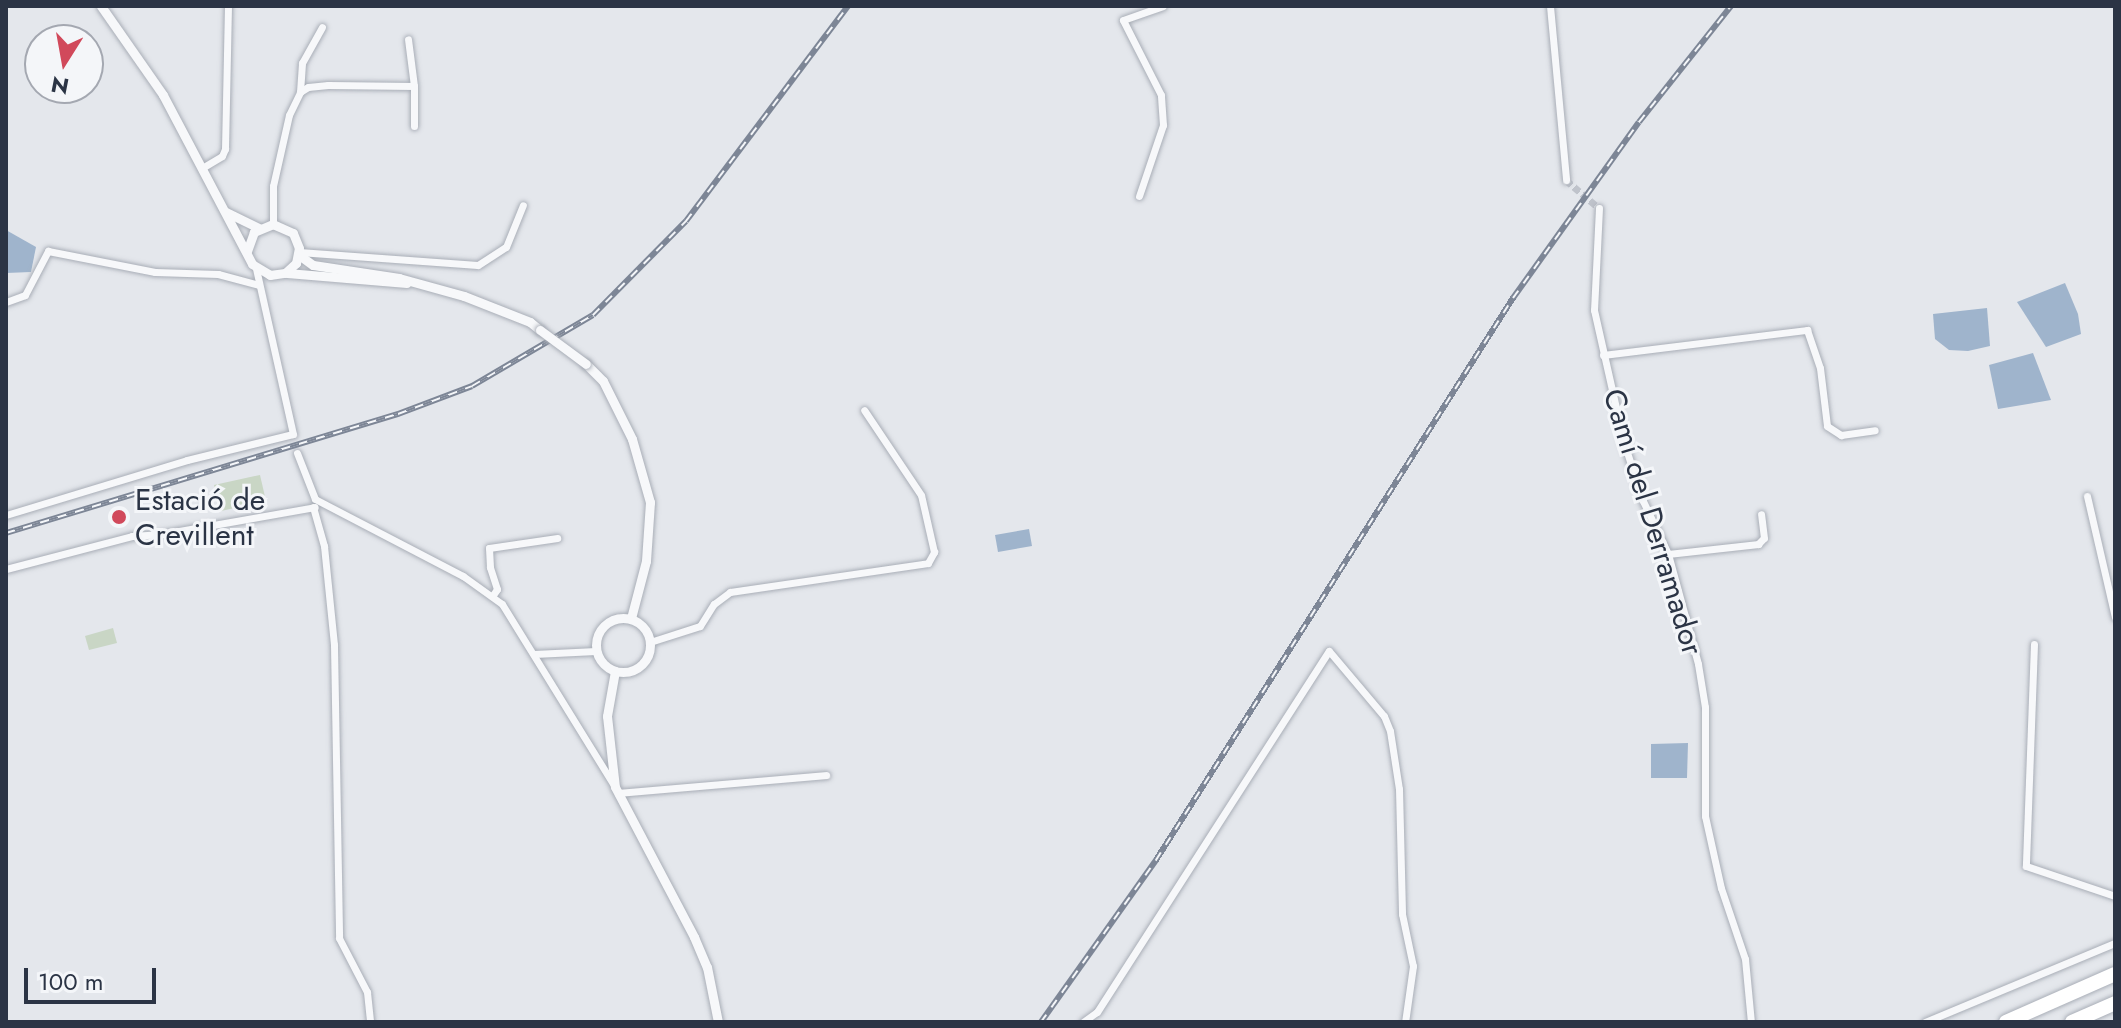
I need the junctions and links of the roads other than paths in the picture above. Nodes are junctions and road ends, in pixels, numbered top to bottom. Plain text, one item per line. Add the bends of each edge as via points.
1 (101, 6) edge
2 (228, 6) edge
3 (1163, 6) edge
4 (1550, 6) edge
5 (322, 27) dead end
6 (408, 39) dead end
7 (414, 86) junction
8 (300, 92) junction
9 (414, 126) dead end
10 (202, 168) junction
11 (1566, 180) tunnel mouth
12 (1139, 196) dead end
13 (523, 205) dead end
14 (1599, 208) dead end
15 (225, 211) junction
16 (273, 224) junction
17 (259, 228) junction
18 (247, 251) junction
19 (299, 254) junction
20 (256, 269) junction
21 (285, 273) junction
22 (415, 283) junction
23 (259, 285) junction
24 (6, 302) edge
25 (1603, 355) junction
26 (864, 410) dead end
27 (1875, 430) dead end
28 (297, 453) dead end
29 (2087, 496) dead end
30 (325, 505) junction
31 (313, 507) junction
32 (1761, 514) dead end
33 (6, 515) edge
34 (557, 538) dead end
35 (1668, 554) junction
36 (6, 569) edge
37 (493, 595) junction
38 (2115, 617) edge
39 (631, 618) junction
40 (650, 642) junction
41 (2034, 644) dead end
42 (596, 651) junction
43 (534, 654) junction
44 (615, 671) junction
45 (826, 775) dead end
46 (616, 790) junction
47 (2115, 896) edge
48 (2115, 943) edge
49 (2115, 974) edge
50 (2115, 1003) edge
51 (370, 1022) edge
52 (718, 1022) edge
53 (1083, 1022) edge
54 (1405, 1022) edge
55 (1751, 1022) edge
56 (1925, 1022) edge
57 (2006, 1022) edge
58 (2072, 1022) edge

1 - 10 street via 163,95
2 - 10 street via 225,149
3 - 12 street via 1123,20 1161,95 1163,125
4 - 11 street
5 - 8 street via 302,63
6 - 7 street
7 - 8 street via 328,85
7 - 9 street
8 - 16 street via 289,115 273,186
10 - 15 street
13 - 19 street via 506,247 478,265
14 - 25 street, Camí del Derramador via 1594,310
15 - 17 street
15 - 18 street
16 - 17 street
16 - 19 street via 293,233
17 - 18 street
18 - 20 street
19 - 21 street
19 - 22 street via 313,265
20 - 21 street via 270,275
20 - 23 street
21 - 22 street
22 - 39 street, bridge via 530,322 603,381 632,439 650,502 646,561
23 - 24 street via 218,274 155,272 48,251 25,295
23 - 33 street via 293,434
25 - 27 street via 1807,330 1820,368 1827,426 1841,435
25 - 35 street, Camí del Derramador via 1643,501
26 - 40 street via 921,495 934,552 928,563 730,592 714,604 700,626
28 - 30 street via 315,499
29 - 38 street
30 - 31 street
30 - 37 street
31 - 36 street via 132,536
31 - 51 street via 324,546 334,645 339,938 367,992
32 - 35 street via 1764,538 1758,544
34 - 37 street via 489,548 497,589
35 - 55 street, Camí del Derramador via 1698,664 1705,707 1705,816 1745,959
37 - 43 street
39 - 40 street via 646,630
39 - 42 street via 607,622 597,635
40 - 44 street via 642,665
41 - 47 street via 2026,866
42 - 43 street
42 - 44 street
43 - 46 street
44 - 46 street via 607,716
45 - 46 street
46 - 52 street via 707,967
48 - 56 street
49 - 57 highway
50 - 58 highway
53 - 54 street via 1097,1012 1329,651 1384,716 1390,731 1399,789 1402,914 1413,966

